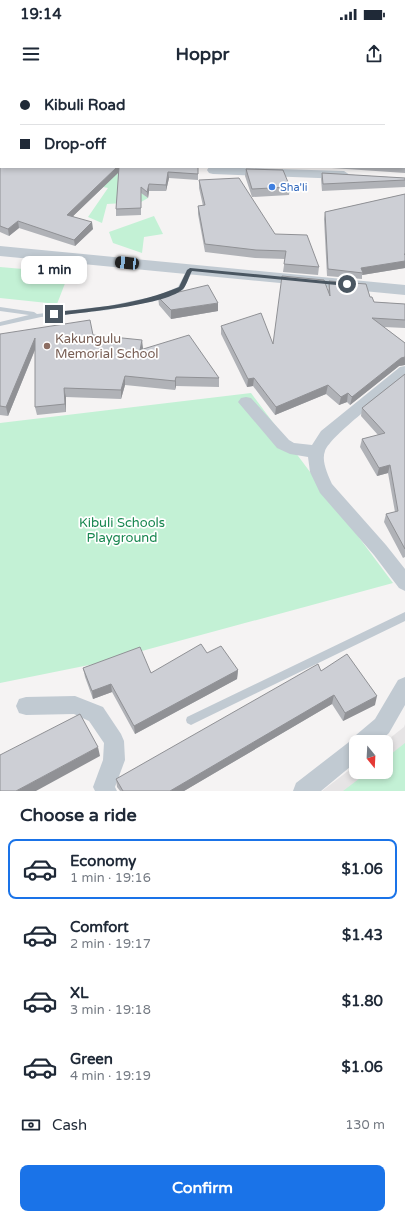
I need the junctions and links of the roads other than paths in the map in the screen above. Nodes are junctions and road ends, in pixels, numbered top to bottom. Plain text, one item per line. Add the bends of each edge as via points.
1 (213, 170) dead end
2 (329, 171) edge
3 (359, 176) edge
4 (0, 251) edge
5 (190, 270) junction
6 (405, 290) edge
7 (0, 310) edge
8 (41, 315) junction
9 (0, 324) edge
10 (403, 378) edge
11 (246, 402) dead end
12 (316, 452) junction
13 (405, 583) edge
14 (405, 616) edge
15 (405, 686) edge
16 (26, 706) dead end
17 (191, 720) dead end
18 (371, 735) edge
19 (349, 754) edge
20 (106, 791) edge
21 (304, 791) edge

1 - 2 street
2 - 3 street
4 - 5 street
5 - 6 street
5 - 8 lane via 181,288 158,298 108,308
7 - 8 lane
8 - 9 lane
10 - 12 street via 327,435
11 - 12 street via 283,444 290,448
12 - 13 street via 318,472 326,488
14 - 17 lane
15 - 18 street via 382,726
16 - 20 street via 75,705 96,714 114,740 114,760 104,787
19 - 21 street

